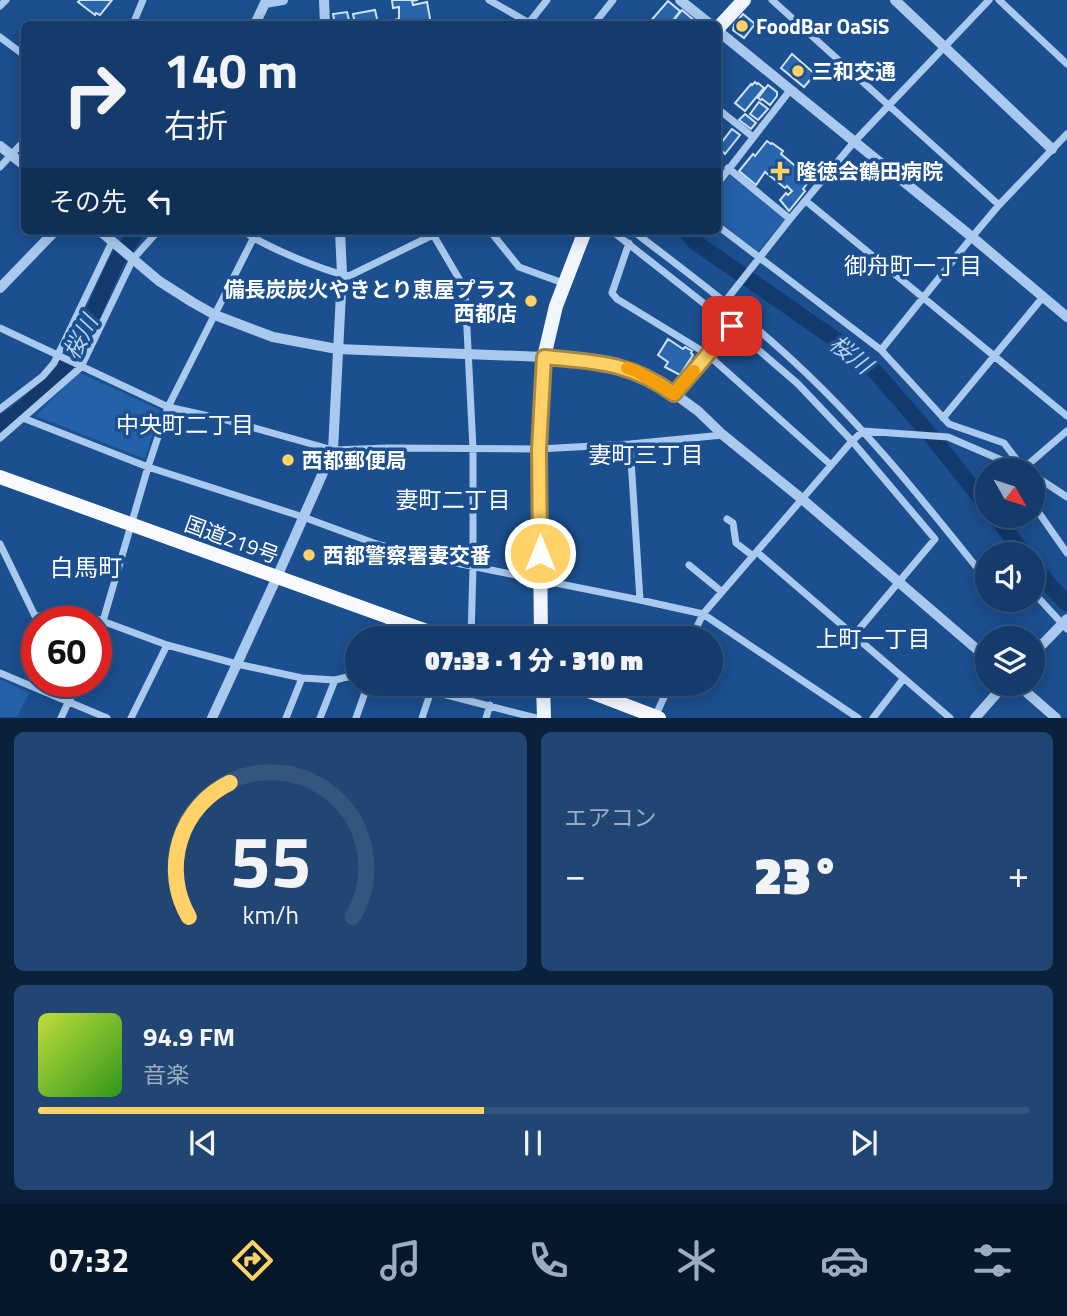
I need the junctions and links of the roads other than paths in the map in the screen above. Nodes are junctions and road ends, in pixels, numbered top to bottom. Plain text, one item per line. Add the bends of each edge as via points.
1 (6, 0) edge
2 (143, 0) edge
3 (283, 0) edge
4 (324, 0) edge
5 (489, 0) edge
6 (547, 0) edge
7 (613, 0) edge
8 (680, 0) edge
9 (744, 0) edge
10 (772, 0) edge
11 (895, 0) edge
12 (989, 0) edge
13 (999, 0) edge
14 (259, 2) edge
15 (0, 6) edge
16 (134, 21) edge
17 (260, 21) edge
18 (325, 21) edge
19 (524, 21) edge
20 (531, 21) edge
21 (596, 21) edge
22 (706, 21) edge
23 (721, 26) edge
24 (721, 31) edge
25 (0, 37) edge
26 (945, 46) junction
27 (21, 53) edge
28 (1067, 64) edge
29 (791, 89) junction
30 (890, 104) junction
31 (721, 110) edge
32 (1067, 134) edge
33 (753, 137) junction
34 (855, 142) junction
35 (21, 145) edge
36 (0, 146) edge
37 (1052, 149) junction
38 (12, 154) junction
39 (21, 162) edge
40 (0, 167) edge
41 (728, 168) junction
42 (721, 178) edge
43 (806, 201) junction
44 (999, 205) junction
45 (790, 219) junction
46 (721, 228) edge
47 (51, 235) edge
48 (105, 235) edge
49 (154, 235) edge
50 (255, 235) edge
51 (340, 235) edge
52 (429, 235) edge
53 (437, 235) edge
54 (493, 235) edge
55 (583, 235) edge
56 (618, 235) edge
57 (638, 235) edge
58 (972, 237) junction
59 (114, 243) junction
60 (629, 243) junction
61 (132, 258) junction
62 (760, 259) junction
63 (342, 274) junction
64 (563, 283) junction
65 (0, 288) edge
66 (1043, 297) junction
67 (923, 298) junction
68 (725, 302) junction
69 (716, 313) junction
70 (215, 315) junction
71 (1067, 317) edge
72 (732, 326) junction
73 (0, 328) edge
74 (337, 348) junction
75 (881, 350) junction
76 (469, 354) junction
77 (707, 354) junction
78 (60, 355) junction
79 (994, 356) junction
80 (544, 357) junction
81 (79, 366) junction
82 (674, 394) junction
83 (168, 407) junction
84 (0, 409) edge
85 (1067, 416) edge
86 (23, 418) junction
87 (943, 418) junction
88 (863, 431) junction
89 (1067, 431) edge
90 (723, 435) junction
91 (0, 438) edge
92 (852, 441) junction
93 (630, 444) junction
94 (539, 449) junction
95 (333, 450) junction
96 (473, 450) junction
97 (1000, 458) edge
98 (1016, 458) edge
99 (1039, 458) edge
100 (831, 465) junction
101 (148, 467) junction
102 (0, 477) edge
103 (1045, 483) edge
104 (1067, 497) edge
105 (802, 499) junction
106 (303, 517) junction
107 (727, 519) dead end
108 (1045, 522) edge
109 (131, 525) junction
110 (0, 544) edge
111 (1067, 553) edge
112 (755, 554) junction
113 (689, 565) dead end
114 (975, 565) edge
115 (473, 566) junction
116 (277, 577) junction
117 (540, 579) junction
118 (899, 581) junction
119 (722, 592) junction
120 (640, 600) junction
121 (1045, 603) edge
122 (30, 606) edge
123 (107, 606) edge
124 (703, 614) junction
125 (391, 618) junction
126 (1066, 623) edge
127 (112, 624) edge
128 (388, 626) edge
129 (413, 626) edge
130 (471, 626) edge
131 (541, 626) edge
132 (697, 626) edge
133 (855, 635) junction
134 (1045, 643) edge
135 (167, 645) junction
136 (975, 648) edge
137 (237, 664) junction
138 (0, 673) edge
139 (302, 678) junction
140 (345, 678) edge
141 (904, 678) junction
142 (335, 680) junction
143 (364, 696) edge
144 (430, 696) edge
145 (453, 696) edge
146 (543, 696) edge
147 (601, 696) edge
148 (665, 696) edge
149 (994, 696) edge
150 (1031, 696) edge
151 (71, 697) edge
152 (69, 702) junction
153 (490, 705) junction
154 (656, 717) edge
155 (61, 718) edge
156 (107, 718) edge
157 (131, 718) edge
158 (212, 718) edge
159 (286, 718) edge
160 (320, 718) edge
161 (356, 718) edge
162 (422, 718) edge
163 (486, 718) edge
164 (536, 718) edge
165 (544, 718) edge
166 (858, 718) edge
167 (873, 718) edge
168 (950, 718) edge
169 (975, 718) edge
170 (1056, 718) edge

1 - 15 street
2 - 16 street
3 - 14 street
4 - 18 street
5 - 19 street
6 - 20 street
7 - 21 street
8 - 22 street
9 - 23 main road
10 - 30 street
11 - 26 street
12 - 26 street
13 - 28 street
14 - 17 street
24 - 29 street
25 - 27 street
26 - 30 street
26 - 37 street
29 - 33 street
29 - 34 street
30 - 34 street
30 - 44 street
31 - 33 street
32 - 37 street
33 - 41 street
34 - 43 street
34 - 58 street
35 - 38 street
36 - 38 street
37 - 44 street
38 - 39 street
38 - 40 street
41 - 42 street
41 - 45 street
43 - 45 street
43 - 67 street
44 - 58 street
45 - 62 street
46 - 62 street
47 - 65 street
48 - 59 street
49 - 61 street
50 - 63 street
50 - 70 street
51 - 63 street
52 - 63 street via 349,276
53 - 76 street via 465,289
54 - 64 street via 519,267
55 - 64 main road
56 - 60 street
57 - 68 street
58 - 66 street
58 - 67 street
59 - 61 street
59 - 78 street
60 - 69 street
60 - 77 street via 612,293
61 - 70 street via 159,281
61 - 81 street
62 - 68 street
62 - 75 street
63 - 74 street
64 - 80 main road
66 - 71 street
66 - 79 street
67 - 75 street
67 - 79 street
68 - 69 street
68 - 88 street
69 - 72 street
70 - 74 street via 273,337
70 - 83 street
72 - 77 street
72 - 92 street via 799,384
73 - 78 street
74 - 76 street
74 - 95 street
75 - 87 street
76 - 80 street
76 - 96 street
77 - 82 street
77 - 100 street
78 - 81 street
78 - 84 street via 43,376
79 - 85 street
79 - 87 street
80 - 82 street via 608,363 636,371
80 - 94 main road
81 - 83 street
81 - 86 street
82 - 90 street
83 - 95 street
83 - 101 street
86 - 91 street
86 - 101 street
87 - 98 street via 1004,443
88 - 92 street
88 - 97 street via 948,437
88 - 114 street
89 - 99 street
90 - 93 street
90 - 105 street
92 - 100 street
92 - 118 street via 935,540
93 - 94 street
93 - 120 street
94 - 96 street
94 - 117 main road
95 - 96 street
95 - 106 street
96 - 115 street
100 - 105 street
101 - 106 street
101 - 109 street
102 - 109 highway, 国道219号
103 - 104 street
105 - 112 street
105 - 118 street
106 - 115 street via 374,543
106 - 116 street
107 - 112 street via 733,523 736,542
108 - 111 street
109 - 116 highway, 国道219号
109 - 123 street
110 - 122 street
112 - 119 street
112 - 133 street
113 - 119 street
115 - 117 street
115 - 130 street
116 - 125 highway, 国道219号
116 - 137 street
117 - 120 street
117 - 131 main road
118 - 133 street
118 - 136 street
119 - 124 street
120 - 124 street
121 - 126 street
124 - 132 street
124 - 166 street
125 - 128 street
125 - 129 highway, 国道219号
126 - 134 street
127 - 135 street
133 - 141 street
135 - 137 street
135 - 157 street
137 - 139 street
137 - 158 street
138 - 152 street
139 - 142 street
139 - 159 street
140 - 142 street
141 - 167 street
141 - 168 street
142 - 160 street
143 - 161 street
144 - 162 street
145 - 153 street
146 - 165 main road
147 - 154 highway
148 - 154 street
149 - 169 street
150 - 170 street
151 - 152 street
152 - 155 street
152 - 156 street
153 - 163 street
153 - 164 street

